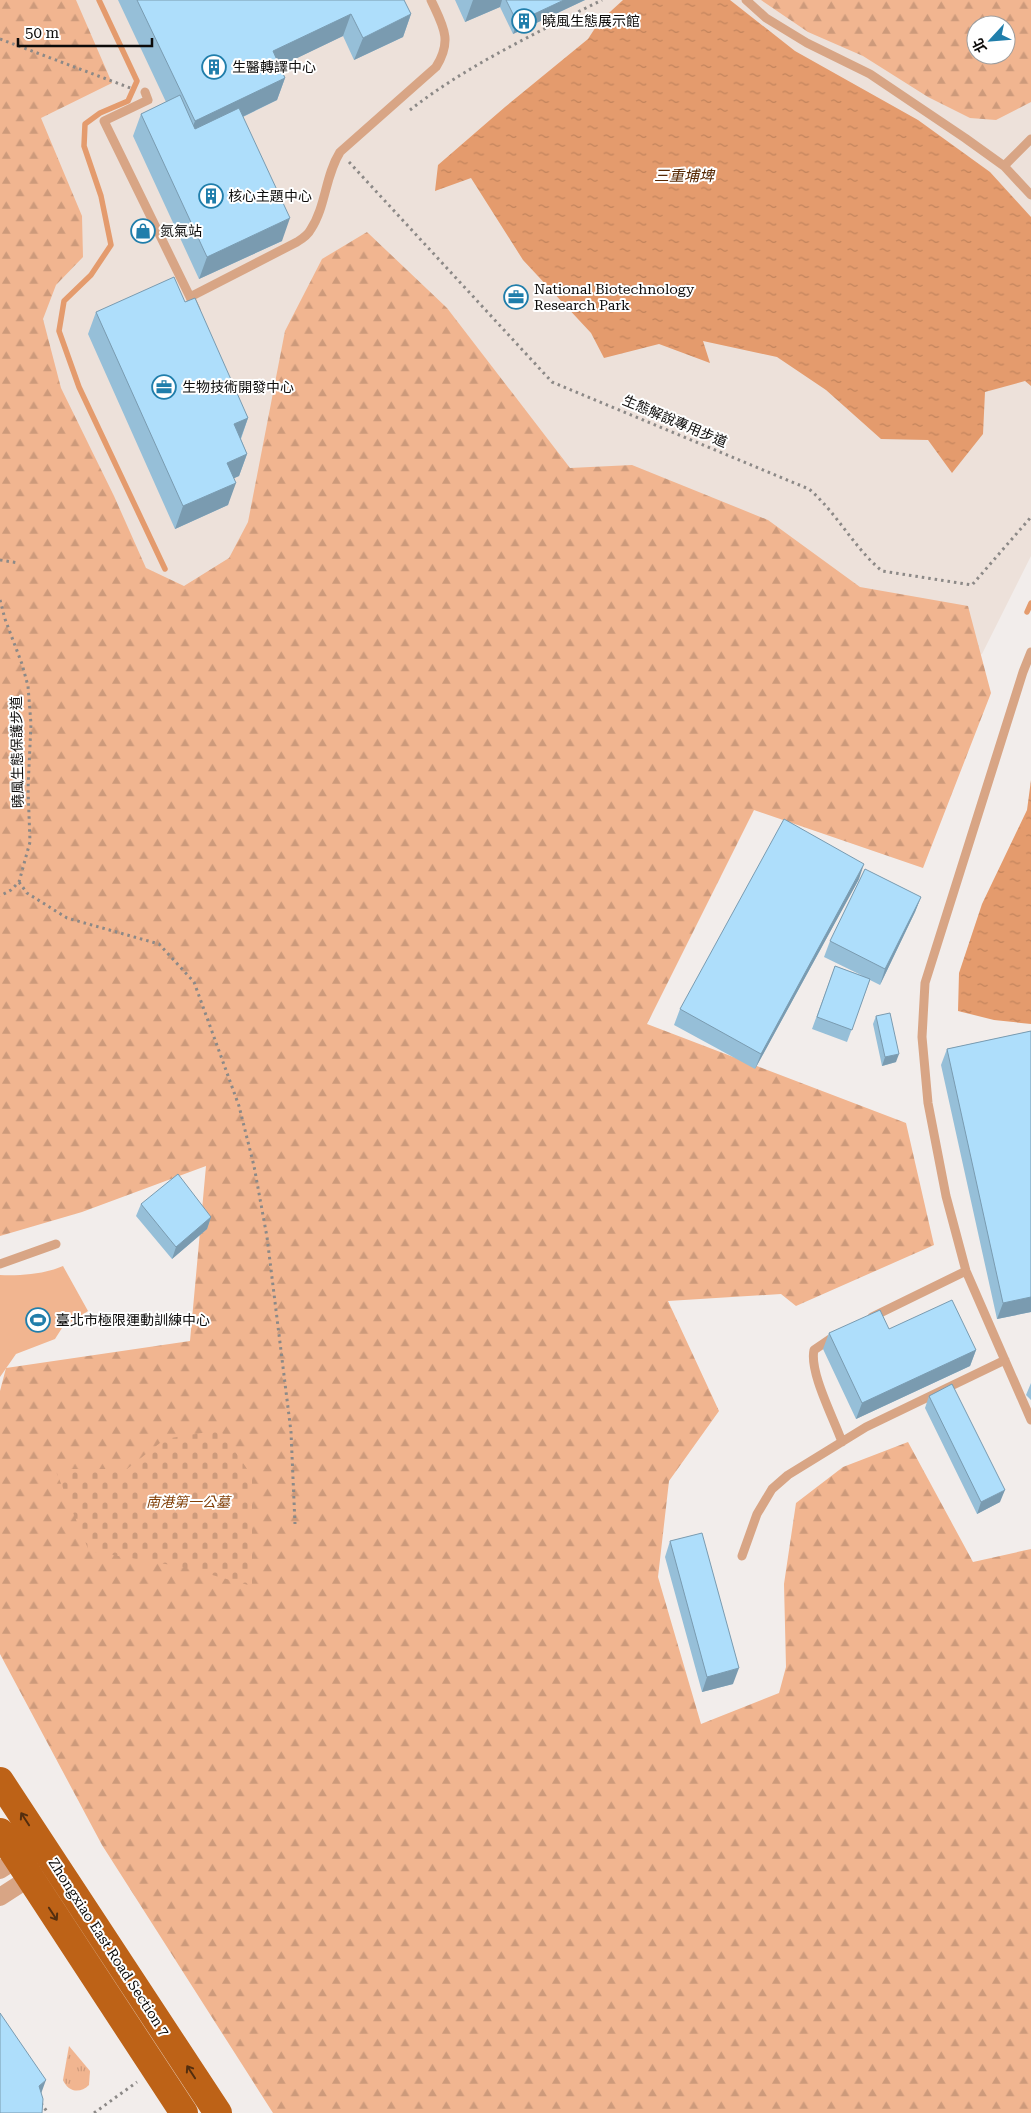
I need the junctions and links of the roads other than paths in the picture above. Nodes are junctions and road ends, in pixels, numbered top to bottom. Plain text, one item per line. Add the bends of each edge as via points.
1 (431, 0) edge
2 (746, 0) edge
3 (145, 92) dead end
4 (1031, 139) edge
5 (1004, 166) junction
6 (1031, 195) edge
7 (190, 297) junction
8 (202, 323) edge
9 (1031, 652) edge
10 (56, 1244) dead end
11 (0, 1264) edge
12 (966, 1271) junction
13 (861, 1322) edge
14 (844, 1330) edge
15 (1005, 1360) junction
16 (1031, 1420) edge
17 (842, 1442) junction
18 (742, 1556) dead end
19 (0, 1781) edge
20 (0, 1832) edge
21 (48, 1852) junction
22 (16, 1868) edge
23 (0, 1897) edge
24 (184, 2113) edge
25 (218, 2113) edge

1 - 7 lane via 445,32 442,57 436,67 340,152 330,171 310,231 297,242
2 - 5 lane via 766,18 807,43 870,74
3 - 7 lane via 148,100 104,121
4 - 5 lane
5 - 6 lane
7 - 8 lane
9 - 12 lane via 925,983 922,1037 928,1103 946,1196
10 - 11 lane
12 - 13 lane
12 - 15 lane
14 - 17 lane via 814,1350 812,1357 815,1374
15 - 16 lane
15 - 17 lane via 866,1427
17 - 18 lane via 788,1475 772,1489 757,1514
21 -> 19 main road, Zhongxiao East Road Section 7
20 - 22 main road, Zhongxiao East Road Section 7
21 - 22 street
25 -> 21 main road, Zhongxiao East Road Section 7
22 - 23 street
22 -> 24 main road, Zhongxiao East Road Section 7

